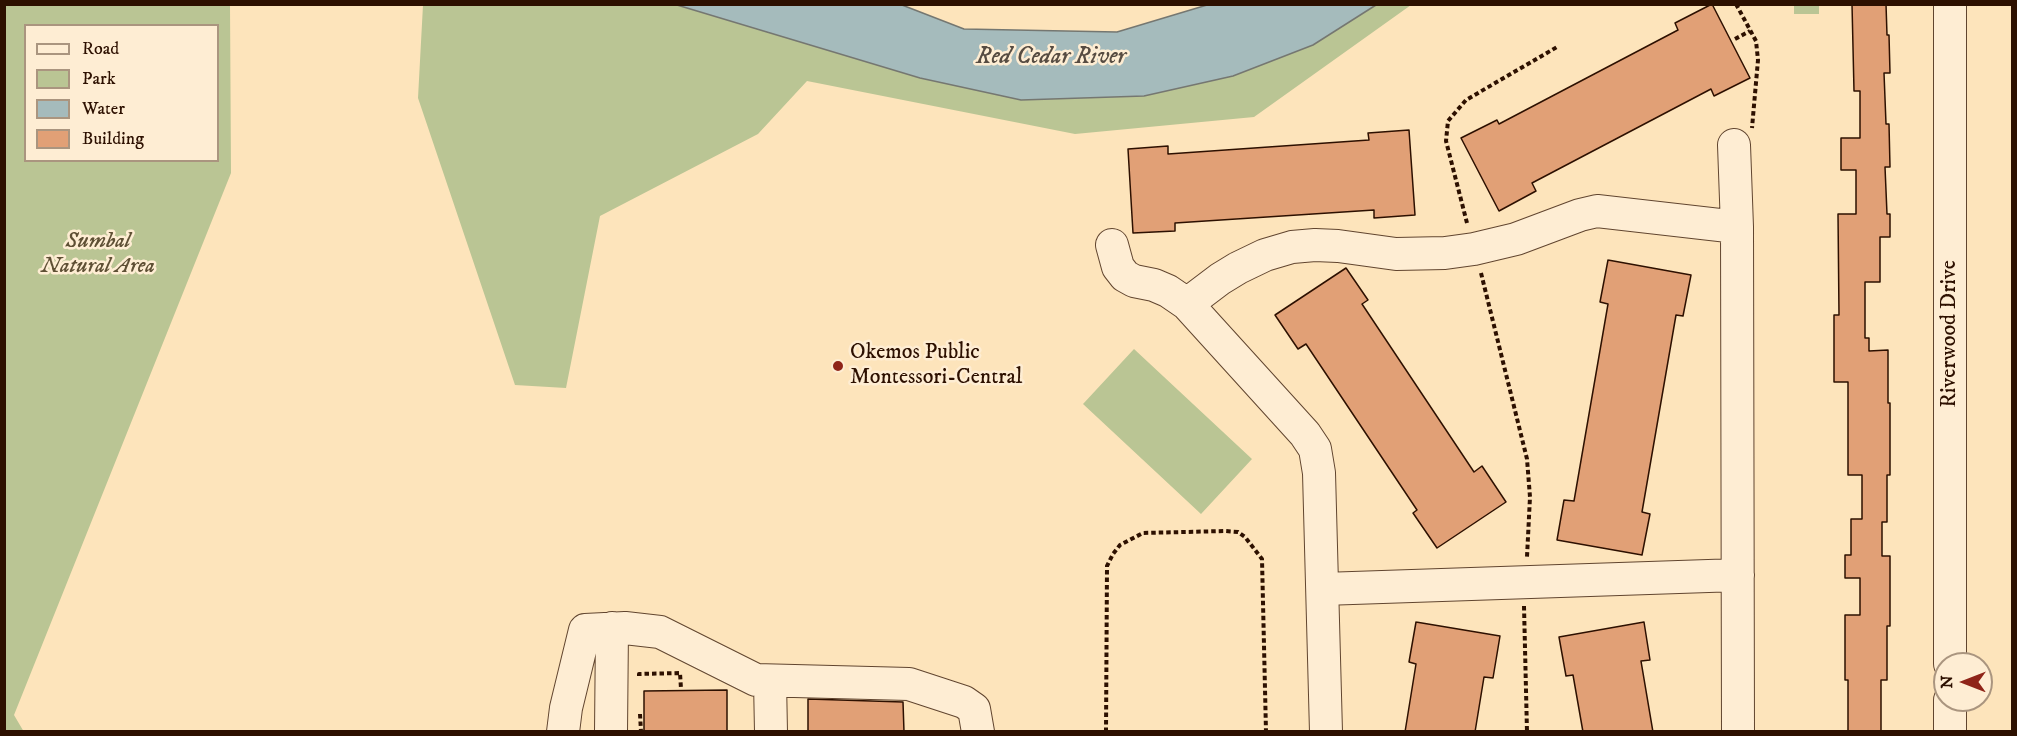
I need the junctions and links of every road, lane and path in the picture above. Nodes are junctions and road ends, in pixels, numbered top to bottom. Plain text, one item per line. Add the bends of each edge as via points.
1 (1736, 4) edge
2 (1950, 4) edge
3 (1750, 31) junction
4 (1736, 39) dead end
5 (1557, 47) dead end
6 (1734, 145) joint
7 (1737, 227) junction
8 (1112, 245) dead end
9 (1474, 249) junction
10 (1187, 304) junction
11 (1738, 574) junction
12 (1525, 583) junction
13 (1323, 590) junction
14 (612, 628) junction
15 (1950, 652) edge
16 (770, 681) junction
17 (639, 686) dead end
18 (681, 689) dead end
19 (640, 709) dead end
20 (1950, 712) edge
21 (563, 732) edge
22 (611, 732) edge
23 (641, 732) edge
24 (771, 732) edge
25 (978, 732) edge
26 (1106, 732) edge
27 (1266, 732) edge
28 (1326, 732) edge
29 (1527, 732) edge
30 (1738, 732) edge
31 (1950, 732) edge

1 - 3 path
2 - 15 street, Riverwood Drive
3 - 4 path
3 - 6 path via 1756,41 1758,60 1753,127
5 - 9 path via 1466,100 1448,121 1446,141
6 - 7 street
7 - 9 street via 1597,212
7 - 11 street
8 - 10 street via 1118,267 1129,279 1168,291
9 - 10 street via 1406,255 1338,246 1292,247 1238,268
9 - 12 path via 1527,459 1530,497
10 - 13 street via 1315,449
11 - 12 street
11 - 30 street
12 - 13 street
12 - 29 path
13 - 28 street
14 - 16 street via 660,632 756,681
14 - 21 street via 585,630
14 - 22 street
16 - 24 street
16 - 25 street via 909,684 964,702 974,709
17 - 18 path via 639,674 680,673
19 - 23 path
20 - 31 street
26 - 27 path via 1107,566 1113,554 1120,545 1143,533 1225,531 1245,537 1262,559

